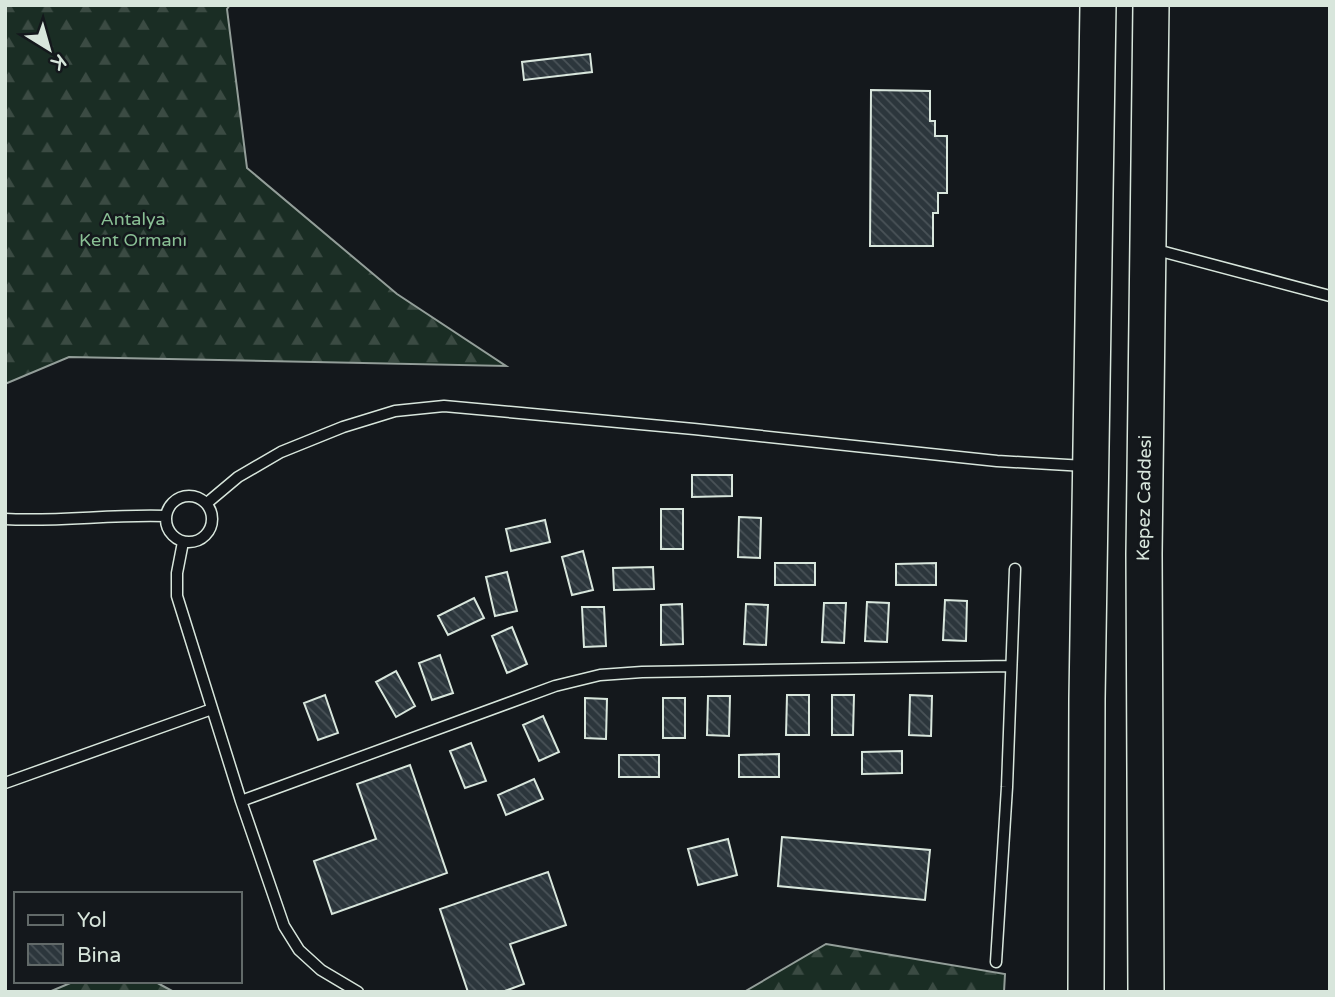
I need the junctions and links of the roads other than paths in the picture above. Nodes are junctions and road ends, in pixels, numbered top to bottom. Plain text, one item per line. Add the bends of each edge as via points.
1 (1098, 5) edge
2 (1151, 5) edge
3 (1148, 248) junction
4 (1330, 296) edge
5 (1091, 466) junction
6 (207, 503) junction
7 (166, 516) junction
8 (5, 519) edge
9 (183, 542) junction
10 (1015, 569) dead end
11 (1011, 666) junction
12 (212, 709) junction
13 (5, 783) edge
14 (241, 801) junction
15 (996, 962) dead end
16 (358, 992) edge
17 (1086, 992) edge
18 (1146, 992) edge

1 - 5 main road
2 - 3 main road, Kepez Caddesi
3 - 4 lane
3 - 18 main road, Kepez Caddesi via 1143,554
5 - 6 lane via 997,461 444,406 395,411 281,452 238,477
5 - 17 main road
6 - 7 lane via 182,496
6 - 9 lane via 212,527 200,540
7 - 8 lane
7 - 9 lane via 169,532
9 - 12 lane via 177,596
10 - 11 lane
11 - 14 lane via 600,675 555,686
11 - 15 lane
12 - 13 lane
12 - 14 lane
14 - 16 lane via 284,926 299,950 321,970

